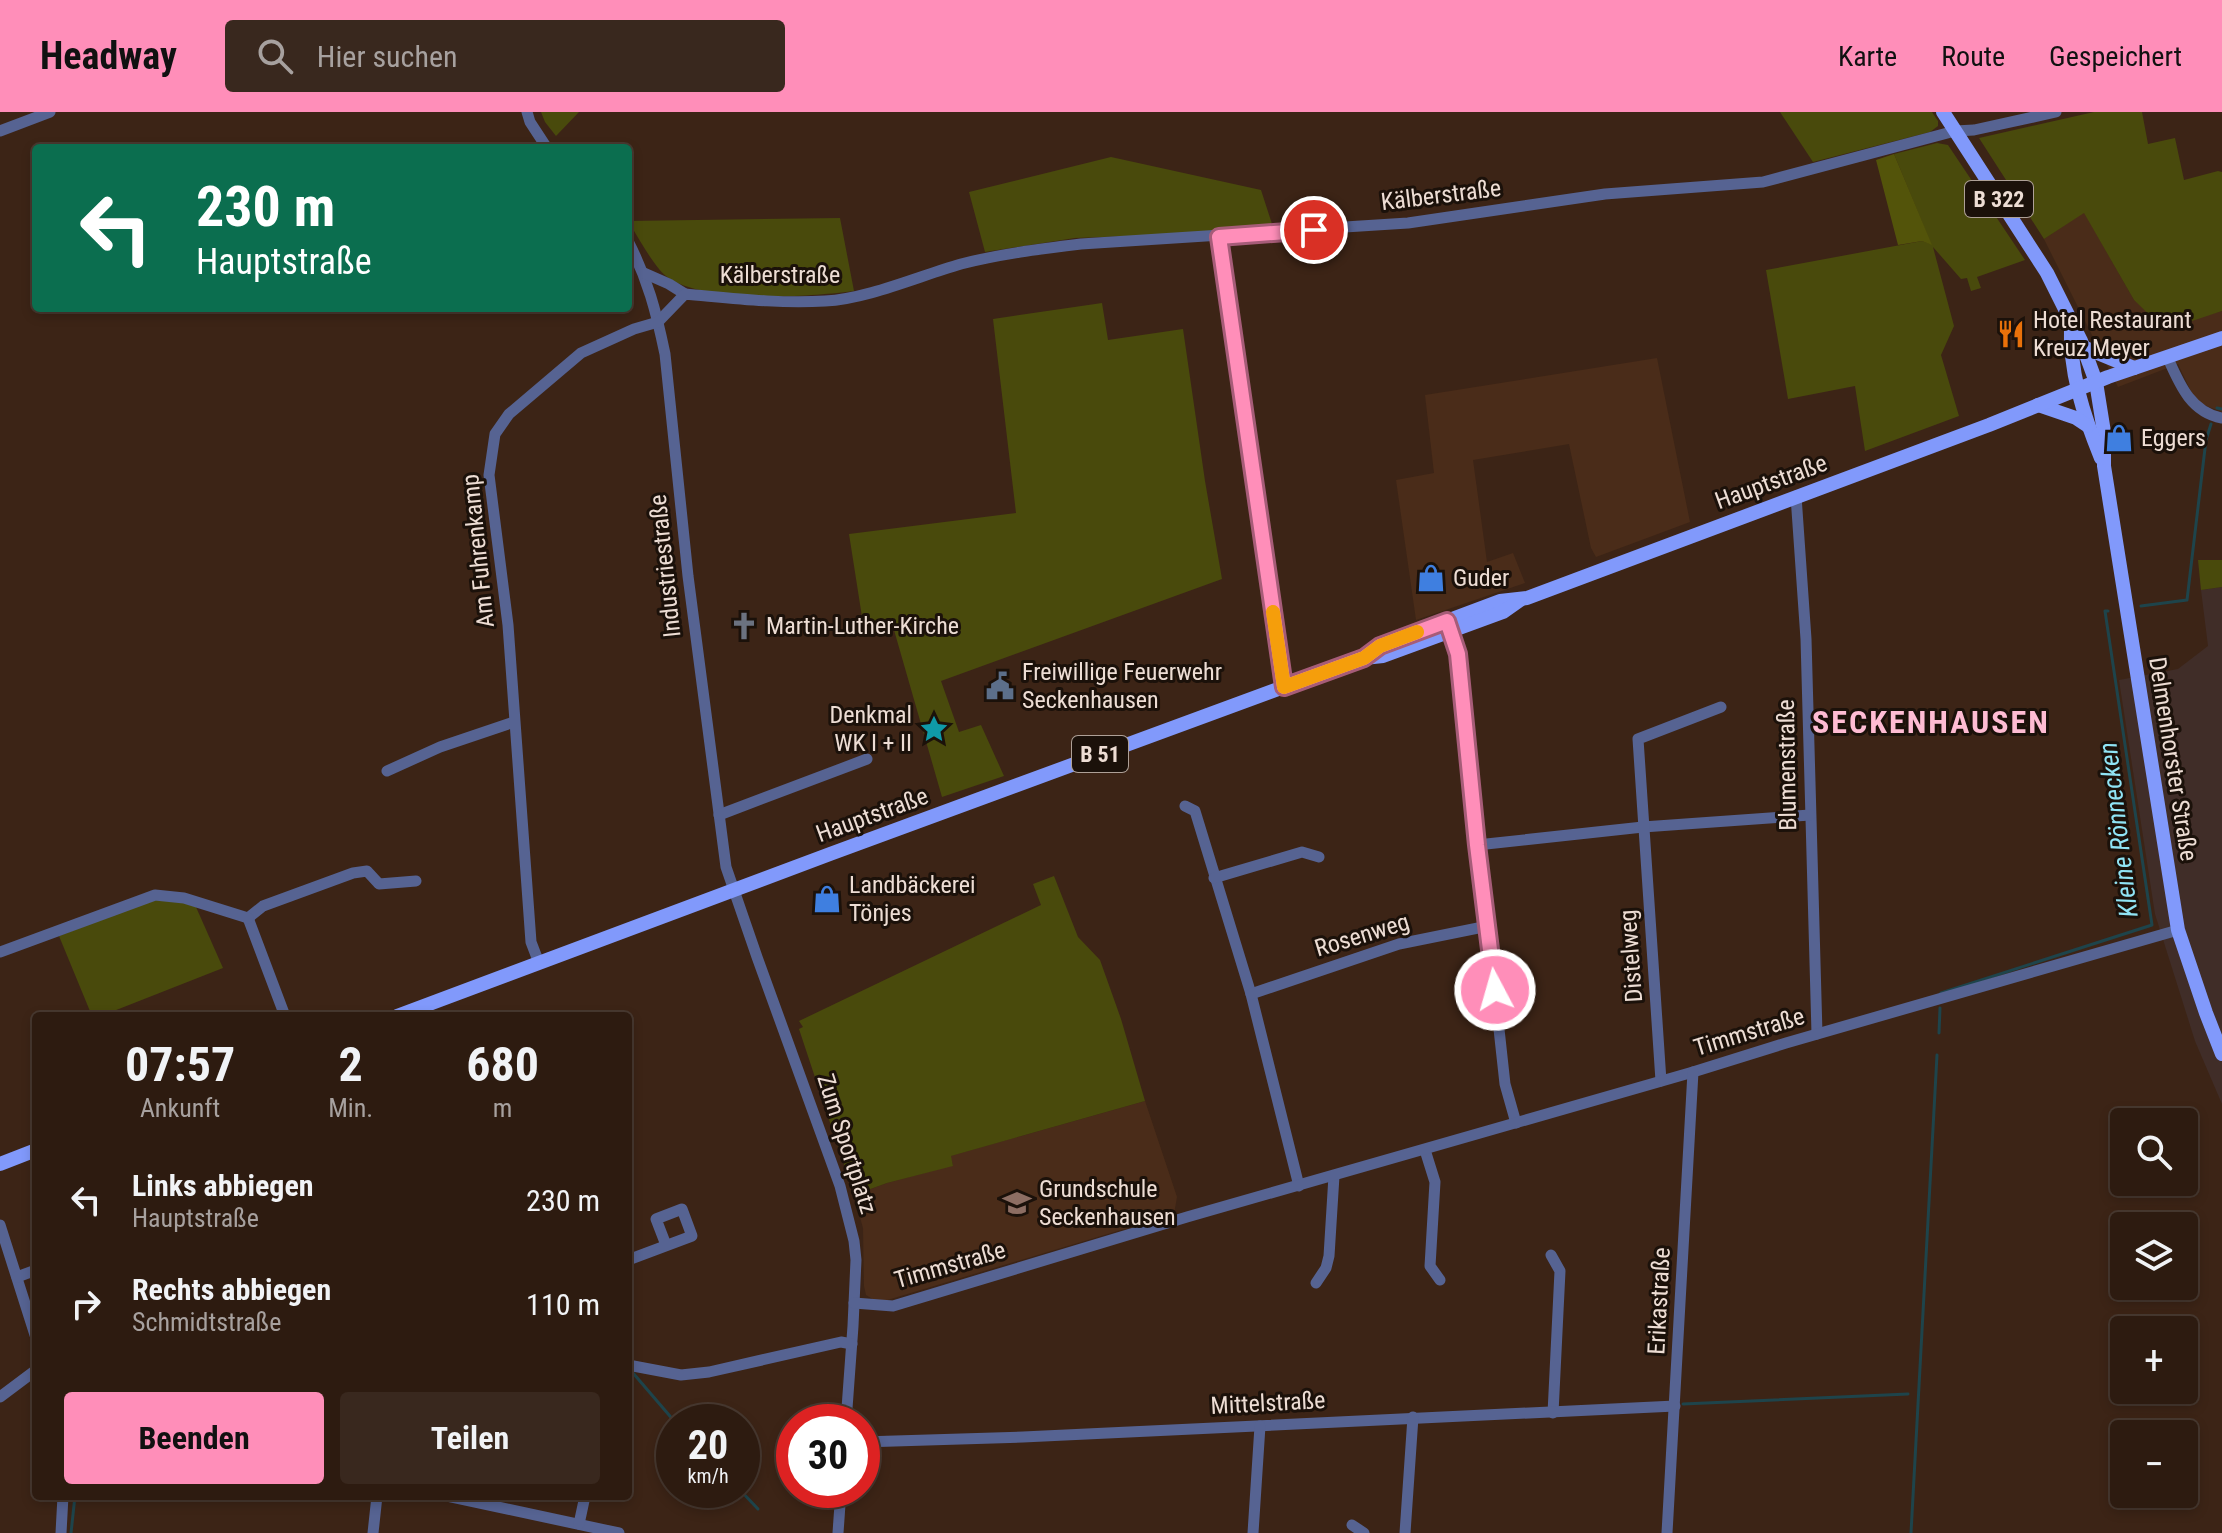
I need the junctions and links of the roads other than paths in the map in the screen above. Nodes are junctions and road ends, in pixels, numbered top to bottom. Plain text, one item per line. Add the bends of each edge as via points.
1 (50, 112) edge
2 (527, 112) edge
3 (1943, 112) edge
4 (2056, 112) edge
5 (0, 131) edge
6 (1955, 131) junction
7 (544, 144) edge
8 (1219, 237) junction
9 (632, 249) edge
10 (644, 273) junction
11 (685, 294) junction
12 (658, 322) junction
13 (2071, 323) junction
14 (2222, 338) edge
15 (2083, 347) junction
16 (2167, 356) junction
17 (2134, 368) junction
18 (2096, 382) junction
19 (2076, 390) junction
20 (2038, 405) junction
21 (2222, 418) edge
22 (2089, 426) junction
23 (2104, 466) junction
24 (1796, 496) junction
25 (1449, 626) junction
26 (1284, 687) junction
27 (1721, 707) dead end
28 (514, 722) junction
29 (867, 759) dead end
30 (387, 771) dead end
31 (1185, 806) dead end
32 (719, 815) junction
33 (1810, 815) junction
34 (1643, 827) junction
35 (1477, 845) junction
36 (1319, 857) dead end
37 (1214, 878) junction
38 (416, 881) dead end
39 (733, 891) junction
40 (248, 918) junction
41 (1488, 926) junction
42 (2178, 930) junction
43 (0, 952) edge
44 (539, 963) junction
45 (1251, 994) junction
46 (283, 1012) edge
47 (408, 1012) edge
48 (2217, 1029) edge
49 (1817, 1034) junction
50 (2222, 1054) edge
51 (1693, 1072) junction
52 (1661, 1081) junction
53 (1516, 1123) junction
54 (1425, 1150) junction
55 (32, 1152) edge
56 (0, 1164) edge
57 (1334, 1176) junction
58 (1299, 1186) junction
59 (0, 1225) edge
60 (666, 1245) dead end
61 (1551, 1255) dead end
62 (632, 1258) edge
63 (32, 1271) edge
64 (17, 1277) junction
65 (1440, 1280) dead end
66 (1316, 1283) dead end
67 (854, 1303) junction
68 (32, 1325) edge
69 (852, 1344) junction
70 (632, 1366) edge
71 (32, 1373) edge
72 (0, 1397) edge
73 (847, 1404) edge
74 (1675, 1406) junction
75 (1553, 1413) junction
76 (1413, 1417) junction
77 (1260, 1426) junction
78 (880, 1441) edge
79 (63, 1500) edge
80 (377, 1500) edge
81 (466, 1500) edge
82 (584, 1500) edge
83 (840, 1508) edge
84 (579, 1524) junction
85 (1352, 1525) dead end
86 (61, 1533) edge
87 (373, 1533) edge
88 (619, 1533) edge
89 (838, 1533) edge
90 (1253, 1533) edge
91 (1364, 1533) edge
92 (1405, 1533) edge
93 (1667, 1533) edge

1 - 5 street
2 - 7 street
3 - 6 main road, Delmenhorster Straße / B 322
4 - 6 street, Kälberstraße
6 - 8 street, Kälberstraße via 1763,182 1605,194 1408,223
6 - 13 main road, Delmenhorster Straße / B 322 via 2047,273
8 - 11 street, Kälberstraße via 1035,249 825,301
8 - 26 street
9 - 10 street, Industriestraße
10 - 11 street, Kälberstraße
10 - 12 street, Industriestraße
11 - 12 street, Kälberstraße
12 - 28 street, Am Fuhrenkamp via 581,353 509,414 495,434 489,475
12 - 32 street, Industriestraße
13 - 15 main road, Delmenhorster Straße / B 322
13 - 19 main road, Delmenhorster Straße / B 322
14 - 16 main road, B 51
15 - 17 main road
15 - 18 main road, Delmenhorster Straße / B 322
16 - 17 main road, B 51
16 - 21 street via 2194,405
17 - 18 main road, B 51
18 - 19 main road, B 51
18 - 23 main road, Delmenhorster Straße / B 322
19 - 20 main road, B 51
19 - 22 main road, Delmenhorster Straße / B 322
20 - 22 main road
20 - 24 main road, Hauptstraße / B 51
22 - 23 main road, Delmenhorster Straße / B 322
23 - 42 main road, Delmenhorster Straße / B 322
24 - 25 main road, Hauptstraße / B 51 via 1520,600 1500,601
24 - 33 street, Blumenstraße
25 - 26 main road, Hauptstraße / B 51 via 1380,646 1364,658
25 - 35 street via 1458,654
26 - 39 main road, Hauptstraße / B 51
27 - 34 street, Distelweg via 1638,739
28 - 30 street
28 - 44 street, Am Fuhrenkamp via 531,942
29 - 32 street
31 - 37 street via 1195,811
32 - 39 street, Industriestraße
33 - 34 street
33 - 49 street, Blumenstraße
34 - 35 street
34 - 52 street, Distelweg
35 - 41 street
36 - 37 street via 1302,852
37 - 45 street
38 - 40 street via 379,884 367,871 353,873 263,906
39 - 44 main road, Hauptstraße / B 51
39 - 67 street, Zum Sportplatz via 848,1212 856,1260
40 - 43 street via 184,898 155,895
40 - 46 street
41 - 45 street, Rosenweg via 1399,944
41 - 53 street via 1505,1084
42 - 48 main road, Delmenhorster Straße / B 322
42 - 49 street, Timmstraße
44 - 47 main road, Hauptstraße / B 51
45 - 58 street
48 - 50 main road, Delmenhorster Straße / B 322
49 - 51 street, Timmstraße
51 - 52 street, Timmstraße
51 - 74 street, Erikastraße
52 - 53 street, Timmstraße
53 - 54 street, Timmstraße
54 - 57 street, Timmstraße
54 - 65 street via 1435,1182 1430,1266
55 - 56 main road
57 - 58 street, Timmstraße
57 - 66 street via 1329,1256
58 - 67 street, Timmstraße via 893,1306
59 - 64 street
60 - 62 street
61 - 75 street via 1560,1271
63 - 64 street
64 - 68 street
67 - 69 street, Zum Sportplatz
69 - 70 street via 681,1375
69 - 73 street, Zum Sportplatz
71 - 72 street
74 - 75 street, Mittelstraße
74 - 93 street, Erikastraße
75 - 76 street, Mittelstraße
76 - 77 street, Mittelstraße
76 - 92 street
77 - 78 street, Mittelstraße
77 - 90 street
79 - 86 street
80 - 87 street
81 - 84 street
82 - 84 street
83 - 89 street
84 - 88 street
85 - 91 street

